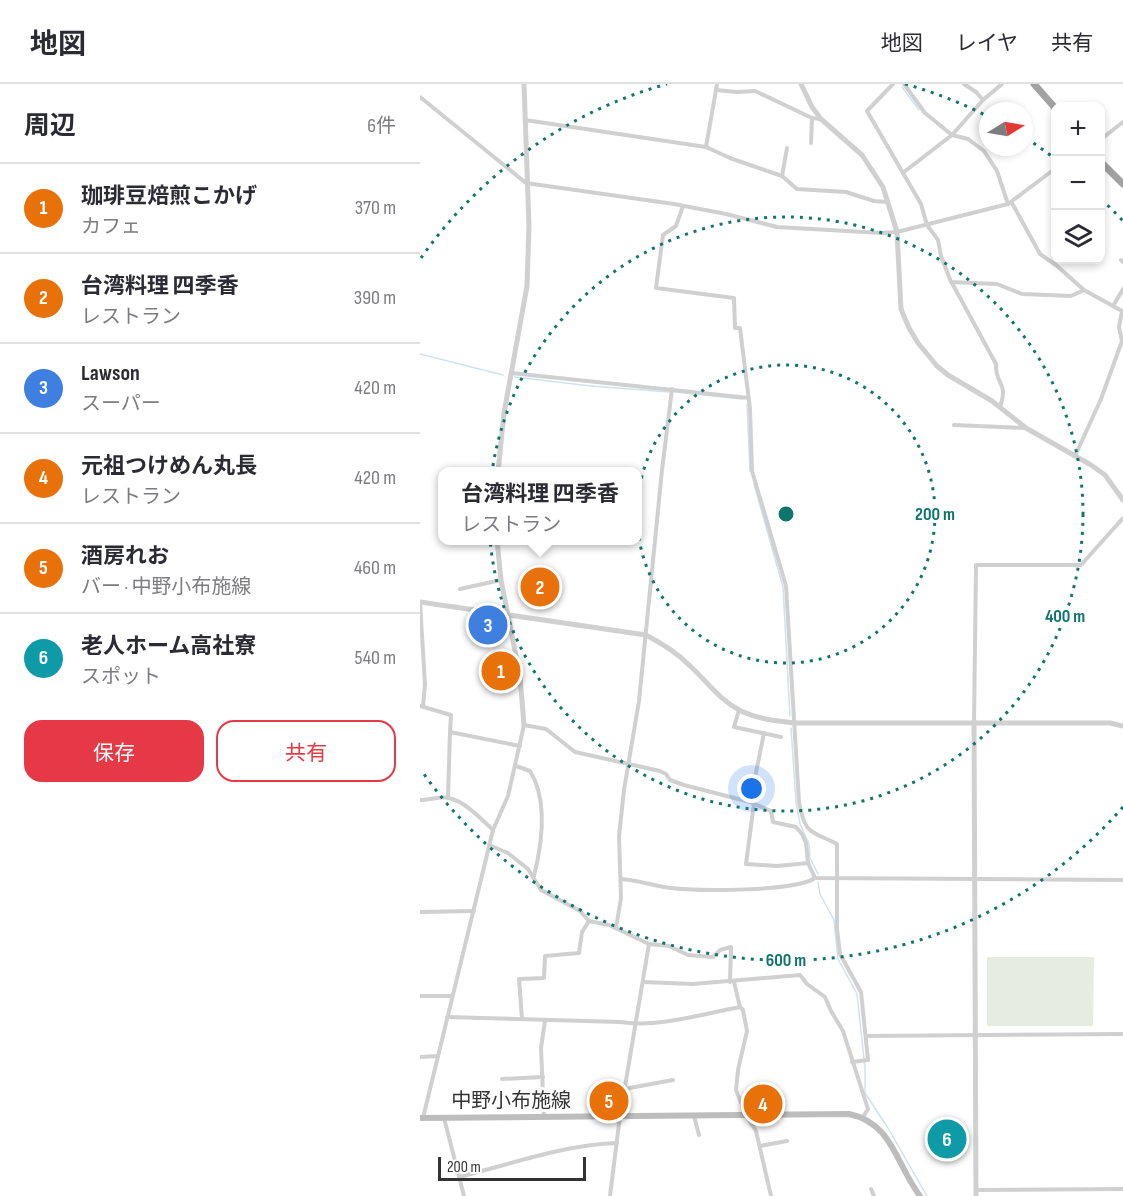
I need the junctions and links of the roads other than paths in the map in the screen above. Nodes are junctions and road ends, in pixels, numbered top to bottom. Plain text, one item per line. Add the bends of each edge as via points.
1 (524, 84) edge
2 (801, 84) edge
3 (893, 84) edge
4 (904, 84) edge
5 (964, 84) edge
6 (1002, 84) edge
7 (1034, 84) edge
8 (716, 87) edge
9 (420, 97) edge
10 (984, 100) junction
11 (1051, 104) edge
12 (812, 118) junction
13 (821, 119) junction
14 (525, 120) junction
15 (1123, 122) edge
16 (952, 135) junction
17 (1105, 137) edge
18 (811, 143) dead end
19 (706, 147) junction
20 (787, 148) dead end
21 (1105, 165) edge
22 (904, 172) junction
23 (1051, 172) edge
24 (782, 176) junction
25 (526, 183) junction
26 (1123, 184) edge
27 (888, 202) junction
28 (1010, 203) junction
29 (683, 206) junction
30 (927, 225) junction
31 (897, 232) junction
32 (951, 282) junction
33 (1123, 289) edge
34 (1084, 290) junction
35 (1113, 306) junction
36 (1123, 341) edge
37 (511, 373) junction
38 (672, 389) junction
39 (749, 398) junction
40 (1000, 407) junction
41 (954, 424) dead end
42 (1026, 428) junction
43 (1076, 456) junction
44 (498, 467) edge
45 (1123, 500) edge
46 (1123, 518) edge
47 (498, 545) edge
48 (501, 580) junction
49 (460, 589) dead end
50 (420, 602) edge
51 (509, 614) junction
52 (646, 635) junction
53 (422, 706) edge
54 (739, 710) junction
55 (795, 723) junction
56 (974, 723) junction
57 (524, 725) junction
58 (1123, 726) edge
59 (450, 732) junction
60 (764, 733) junction
61 (781, 737) dead end
62 (520, 746) junction
63 (630, 765) junction
64 (516, 766) junction
65 (448, 797) junction
66 (420, 800) edge
67 (752, 802) junction
68 (493, 830) junction
69 (489, 845) junction
70 (808, 864) junction
71 (534, 876) junction
72 (815, 878) junction
73 (621, 879) junction
74 (837, 879) junction
75 (974, 880) junction
76 (1123, 880) edge
77 (474, 911) junction
78 (420, 912) edge
79 (589, 921) junction
80 (616, 928) junction
81 (649, 944) junction
82 (644, 982) junction
83 (732, 982) junction
84 (420, 996) edge
85 (453, 996) junction
86 (740, 1008) junction
87 (447, 1017) junction
88 (522, 1019) junction
89 (545, 1021) junction
90 (635, 1024) junction
91 (1123, 1034) edge
92 (866, 1036) junction
93 (975, 1036) junction
94 (438, 1056) junction
95 (420, 1057) edge
96 (852, 1062) junction
97 (543, 1077) junction
98 (502, 1079) dead end
99 (673, 1080) dead end
100 (624, 1089) junction
101 (694, 1115) junction
102 (746, 1115) junction
103 (620, 1116) junction
104 (444, 1117) junction
105 (544, 1117) junction
106 (863, 1117) junction
107 (421, 1118) edge
108 (699, 1135) dead end
109 (787, 1141) dead end
110 (617, 1143) junction
111 (760, 1146) junction
112 (459, 1177) junction
113 (871, 1189) dead end
114 (1123, 1189) edge
115 (976, 1193) edge
116 (464, 1196) edge
117 (610, 1196) edge
118 (771, 1196) edge
119 (874, 1196) edge
120 (919, 1196) edge

1 - 14 street
2 - 13 street
3 - 22 street via 867,111
4 - 16 street via 925,113
5 - 10 street
6 - 10 street
7 - 11 highway
8 - 12 street via 755,91
8 - 19 street
9 - 25 street
10 - 16 street
12 - 13 street
12 - 18 street
13 - 27 street via 862,156 883,187
14 - 19 street
14 - 25 street
15 - 17 street
16 - 22 street
16 - 28 street via 968,139 992,160
19 - 24 street
20 - 24 street
21 - 26 highway
22 - 30 street
23 - 28 street
24 - 27 street via 796,189 846,192
25 - 29 street
25 - 37 street via 527,286
27 - 31 street
28 - 30 street
28 - 34 street via 1040,254
29 - 31 street via 777,227
29 - 39 street via 676,226 663,235 656,288 734,298 735,328 740,328
30 - 31 street
30 - 32 street via 938,240
31 - 40 street via 899,300 909,328 937,366
32 - 34 street via 997,284 1022,294 1071,296
32 - 40 street via 996,364 996,374 1004,387
33 - 35 street
34 - 35 street
35 - 36 street via 1122,311 1119,327
36 - 43 street
37 - 38 street
37 - 44 street
38 - 39 street
38 - 52 street
39 - 55 street via 752,471 786,586
40 - 42 street
41 - 42 street
42 - 43 street
43 - 45 street via 1105,475
46 - 56 street via 1081,565 976,565
47 - 48 street
48 - 49 street
48 - 51 street
50 - 51 street
50 - 53 street via 425,685
51 - 52 street
51 - 57 street
52 - 54 street via 664,644
52 - 63 street
53 - 59 street via 451,715
54 - 55 street via 760,718
54 - 60 street via 734,727
55 - 56 street
55 - 74 street via 803,822 808,830 837,844
56 - 58 street
56 - 75 street
57 - 62 street
57 - 63 street via 546,729 576,752
59 - 62 street
59 - 65 street
60 - 61 street
60 - 67 street
62 - 64 street
63 - 67 street via 660,771 684,785
63 - 73 street via 619,836
64 - 68 street
64 - 71 street via 530,771 541,800 539,857
65 - 66 street
65 - 68 street
67 - 70 street via 771,811 773,822 796,827 806,843
67 - 70 street via 746,864
68 - 69 street
69 - 71 street via 508,853
69 - 77 street
70 - 72 street
71 - 79 street via 541,890 580,911
72 - 73 street via 768,888 736,889 669,888
72 - 74 street
73 - 80 street
74 - 75 street
74 - 92 street via 840,954 861,992
75 - 76 street
75 - 93 street
77 - 78 street
77 - 85 street
79 - 80 street
79 - 88 street via 582,932 579,953 545,956 544,978 519,979
80 - 81 street
81 - 82 street
81 - 83 street via 669,946 688,955 713,957 731,947
82 - 83 street
82 - 90 street
83 - 86 street
83 - 96 street via 800,975 825,998 843,1031
84 - 85 street
85 - 87 street
86 - 90 street
86 - 102 street via 744,1010 747,1031 736,1090
87 - 88 street
87 - 94 street
88 - 89 street
89 - 90 street
89 - 97 street via 541,1047
90 - 100 street
91 - 93 street
92 - 93 street
92 - 96 street via 868,1060
93 - 115 street
94 - 95 street
94 - 107 street
96 - 106 street via 868,1109
97 - 98 street
97 - 105 street
99 - 100 street
100 - 103 street
101 - 102 main road, 中野小布施線
101 - 103 main road, 中野小布施線
101 - 108 street
102 - 106 main road, 中野小布施線
102 - 111 street
103 - 105 main road, 中野小布施線
103 - 110 street
104 - 105 main road, 中野小布施線
104 - 107 main road, 中野小布施線
104 - 112 street
106 - 120 main road via 888,1142
109 - 111 street
110 - 112 street via 548,1154
110 - 117 street
111 - 118 street
112 - 116 street
113 - 119 street
114 - 115 street

